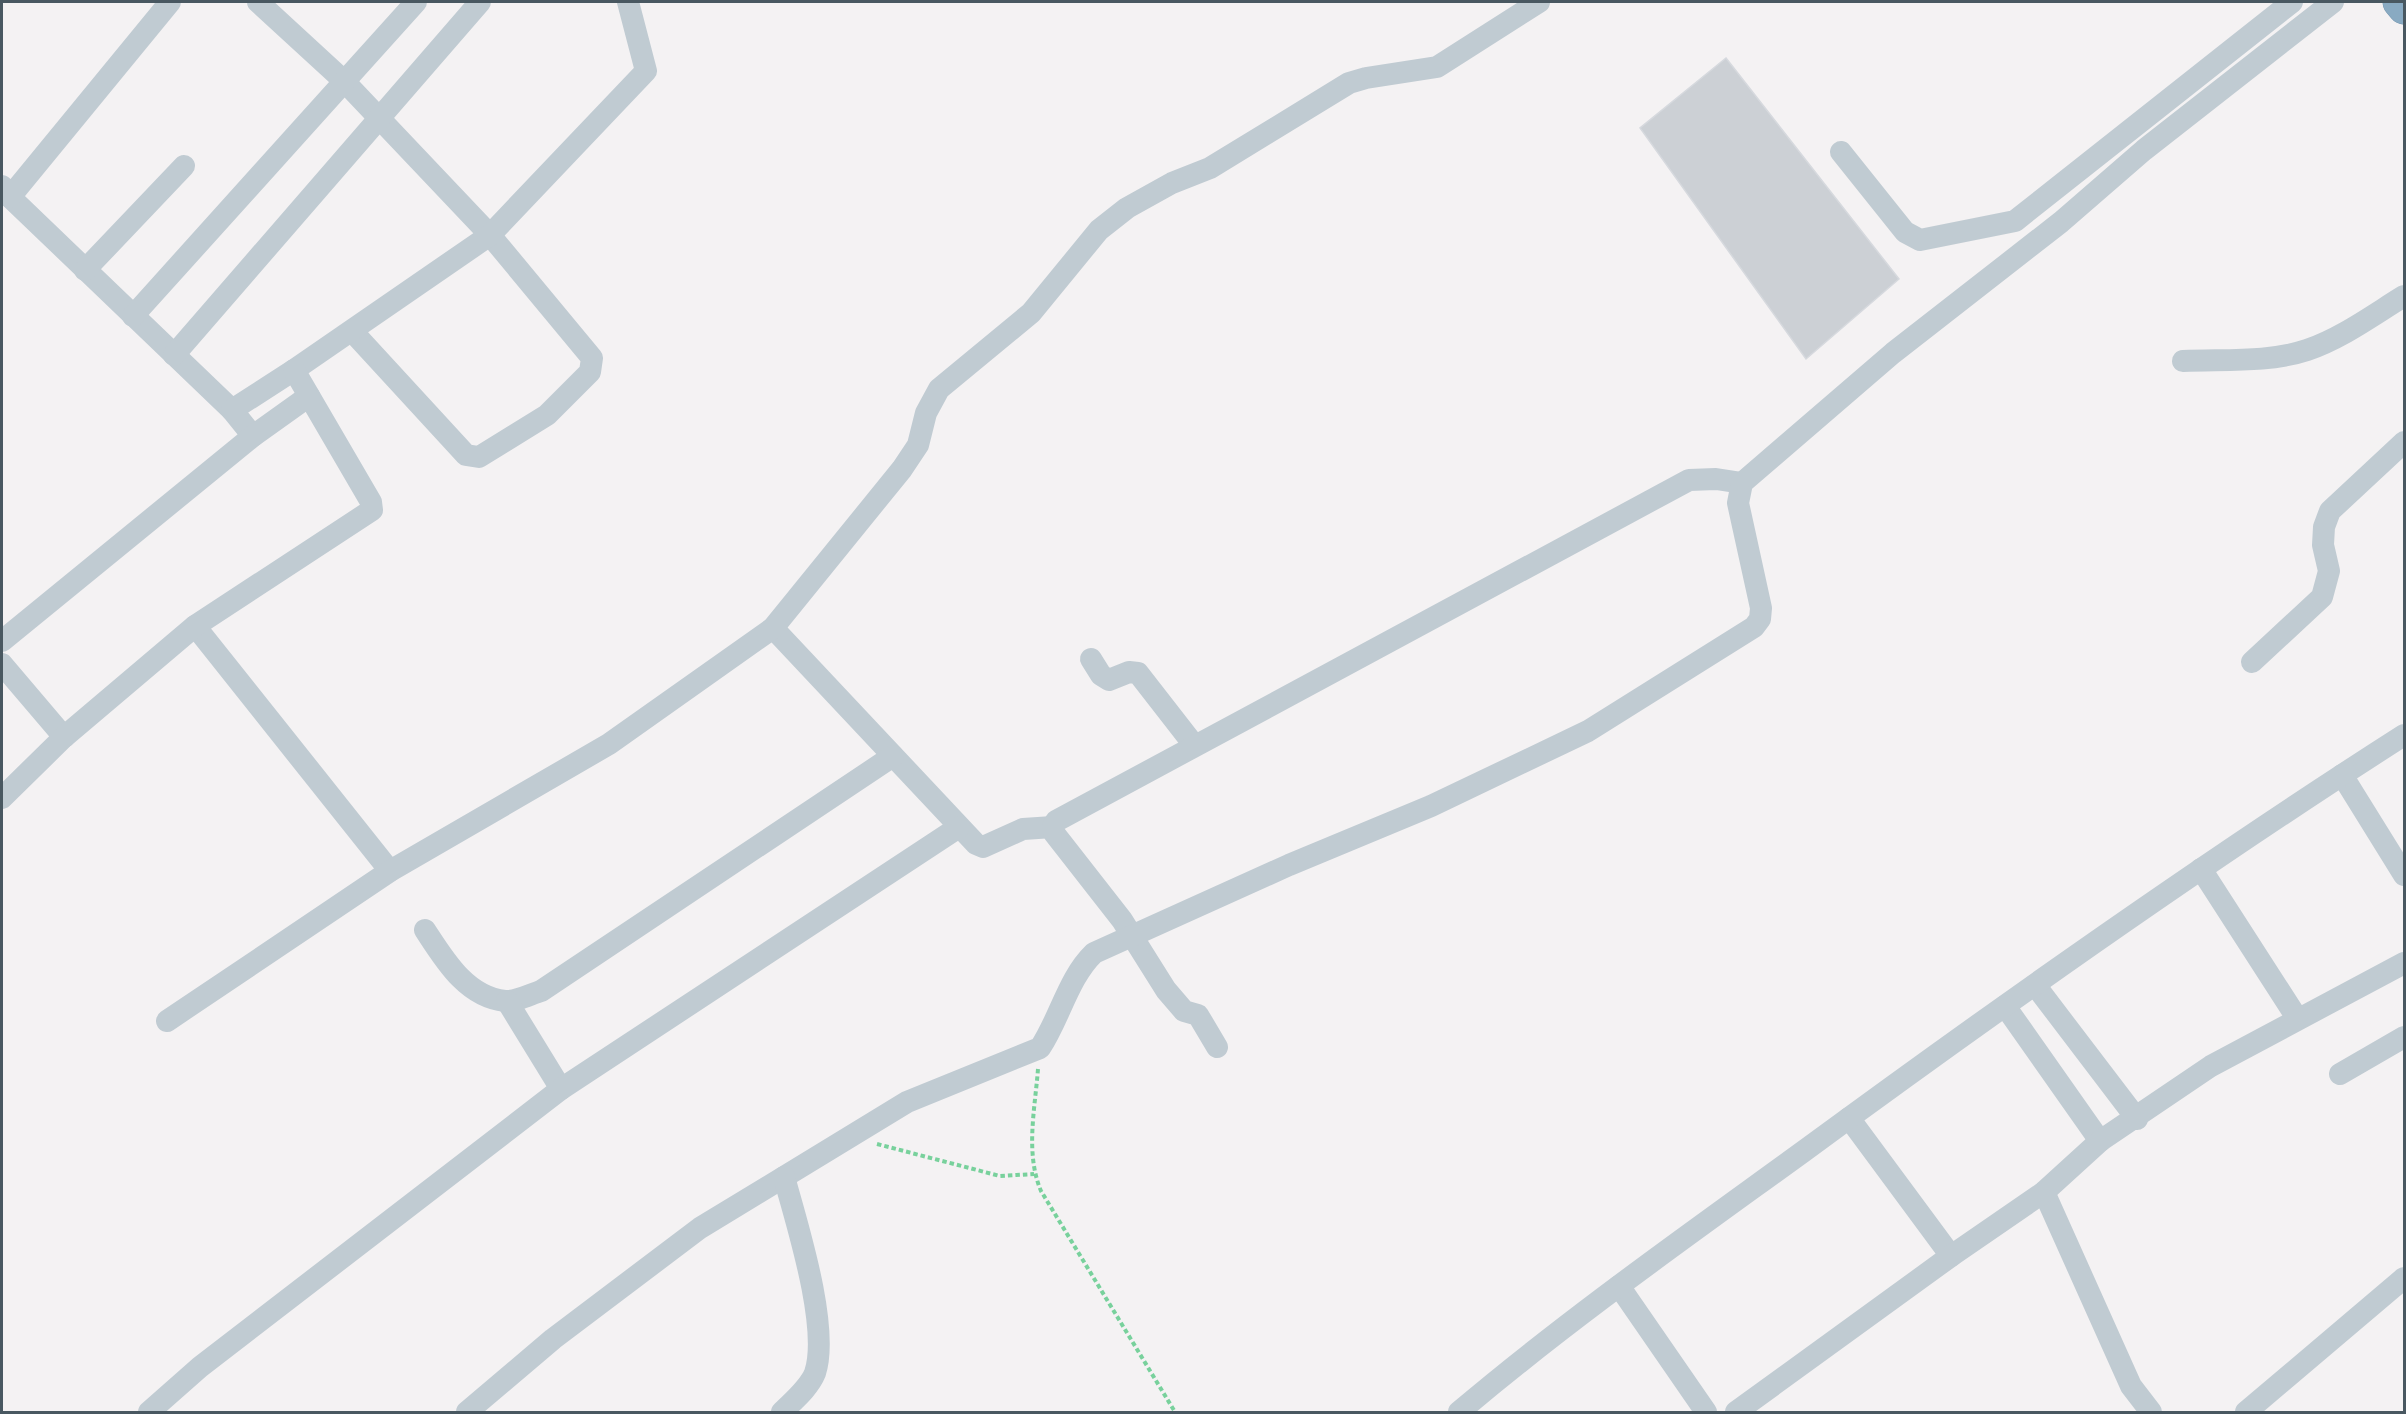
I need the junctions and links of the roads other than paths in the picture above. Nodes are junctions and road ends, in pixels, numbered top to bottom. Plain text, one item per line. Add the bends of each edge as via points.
1 (170, 2) edge
2 (258, 2) edge
3 (416, 2) edge
4 (480, 2) edge
5 (628, 2) edge
6 (1539, 2) edge
7 (2292, 2) edge
8 (2333, 2) edge
9 (2399, 2) edge
10 (2404, 8) edge
11 (344, 81) junction
12 (377, 118) junction
13 (1841, 152) dead end
14 (184, 166) dead end
15 (6, 192) edge
16 (490, 235) junction
17 (85, 270) junction
18 (2404, 296) edge
19 (133, 316) junction
20 (352, 331) junction
21 (174, 355) junction
22 (2183, 361) dead end
23 (294, 370) junction
24 (309, 396) junction
25 (232, 410) junction
26 (254, 436) junction
27 (2404, 442) edge
28 (1742, 483) junction
29 (195, 626) junction
30 (773, 628) junction
31 (2, 640) edge
32 (1091, 659) dead end
33 (2252, 662) dead end
34 (2, 663) edge
35 (2404, 735) edge
36 (64, 737) junction
37 (1194, 745) junction
38 (893, 756) junction
39 (2342, 775) junction
40 (2, 798) edge
41 (959, 826) junction
42 (1053, 826) junction
43 (2201, 870) junction
44 (390, 871) junction
45 (2404, 875) edge
46 (425, 930) dead end
47 (1130, 937) junction
48 (2404, 963) edge
49 (2035, 985) junction
50 (507, 1001) junction
51 (2005, 1006) junction
52 (2297, 1018) junction
53 (167, 1021) dead end
54 (2404, 1037) edge
55 (1217, 1047) dead end
56 (2340, 1074) dead end
57 (561, 1089) junction
58 (1849, 1118) junction
59 (2137, 1119) junction
60 (2100, 1141) junction
61 (784, 1177) junction
62 (2044, 1192) junction
63 (1951, 1256) junction
64 (2404, 1278) edge
65 (1619, 1286) junction
66 (150, 1413) edge
67 (467, 1413) edge
68 (782, 1413) edge
69 (1459, 1413) edge
70 (1706, 1413) edge
71 (1736, 1413) edge
72 (2151, 1413) edge
73 (2246, 1413) edge

1 - 15 street
2 - 11 street
3 - 11 street
4 - 12 street
5 - 16 street via 646,71
6 - 30 street via 1437,67 1349,83 1210,168 1127,208 1099,230 1031,313 939,389 926,413 918,445 902,469
7 - 13 street via 2015,221 1920,240 1905,232
8 - 28 street via 1893,353
9 - 10 highway
11 - 12 street
11 - 19 street
12 - 16 street
12 - 21 street
14 - 17 street
15 - 17 street
16 - 20 street
16 - 20 street via 592,358 590,372 547,415 478,456 466,454
17 - 19 street
18 - 22 street via 2341,336 2307,350 2271,358
19 - 21 street
20 - 23 street
21 - 25 street
23 - 24 street
23 - 25 street
24 - 26 street
24 - 29 street via 372,510
25 - 26 street
26 - 31 street
27 - 33 street via 2330,511 2323,545 2329,571 2322,597
28 - 37 street via 1689,480
28 - 47 street via 1738,503 1761,608 1754,627 1588,731 1431,806
29 - 36 street
29 - 44 street
30 - 38 street
30 - 44 street via 609,744
32 - 37 street via 1109,680 1129,672 1138,673
34 - 36 street
35 - 39 street
36 - 40 street
37 - 42 street via 1061,816
38 - 41 street
38 - 50 street via 541,991
39 - 43 street
39 - 45 street
41 - 42 street via 983,847 1023,829
41 - 57 street
42 - 47 street via 1054,834 1122,920
43 - 49 street
43 - 52 street
44 - 53 street
46 - 50 street via 451,969 479,993
47 - 55 street via 1184,1011 1198,1015
47 - 61 street via 1094,953 1082,965 1040,1048 907,1102
48 - 52 street
49 - 51 street
49 - 59 street
50 - 57 street
51 - 58 street
51 - 60 street
52 - 59 street via 2211,1066
54 - 56 street
57 - 66 street via 200,1367
58 - 63 street
58 - 65 street
59 - 60 street
60 - 62 street
61 - 67 street via 691,1235 553,1339
61 - 68 street via 808,1264 820,1353 814,1376
62 - 63 street
62 - 72 street via 2131,1386
63 - 71 street
64 - 73 street
65 - 69 street
65 - 70 street

